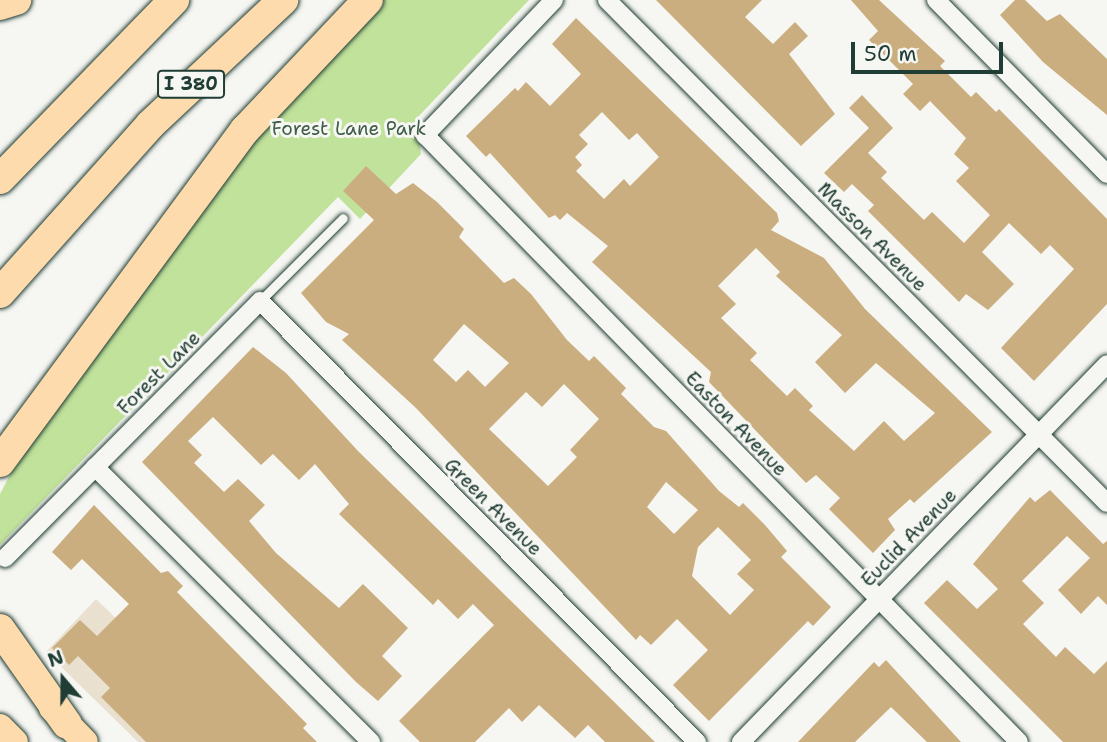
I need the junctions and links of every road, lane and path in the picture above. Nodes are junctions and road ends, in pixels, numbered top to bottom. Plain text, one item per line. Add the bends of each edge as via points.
1 (16, 0) edge
2 (174, 0) edge
3 (283, 0) edge
4 (368, 0) edge
5 (554, 0) edge
6 (607, 0) edge
7 (936, 0) edge
8 (0, 5) edge
9 (1107, 174) edge
10 (0, 179) edge
11 (343, 218) dead end
12 (0, 293) edge
13 (260, 301) junction
14 (1107, 364) edge
15 (1039, 434) junction
16 (0, 462) edge
17 (95, 467) junction
18 (1107, 503) edge
19 (5, 558) dead end
20 (878, 599) junction
21 (0, 629) edge
22 (0, 653) edge
23 (0, 727) edge
24 (76, 733) edge
25 (15, 742) edge
26 (371, 742) edge
27 (697, 742) edge
28 (741, 742) edge
29 (1019, 742) edge

1 - 8 highway
2 - 10 highway
3 - 12 highway, I 380 via 150,125
4 - 16 highway via 244,130
5 - 20 street, Easton Avenue via 425,135
6 - 15 street, Masson Avenue
7 - 9 street
11 - 13 lane, Forest Lane
13 - 17 street, Forest Lane
13 - 27 street, Green Avenue
14 - 15 street, Euclid Avenue
15 - 18 street, Masson Avenue
15 - 20 street, Euclid Avenue
17 - 19 street, Forest Lane
17 - 26 street
20 - 28 street, Euclid Avenue
20 - 29 street, Easton Avenue
21 - 24 highway
22 - 24 main road
23 - 25 main road

